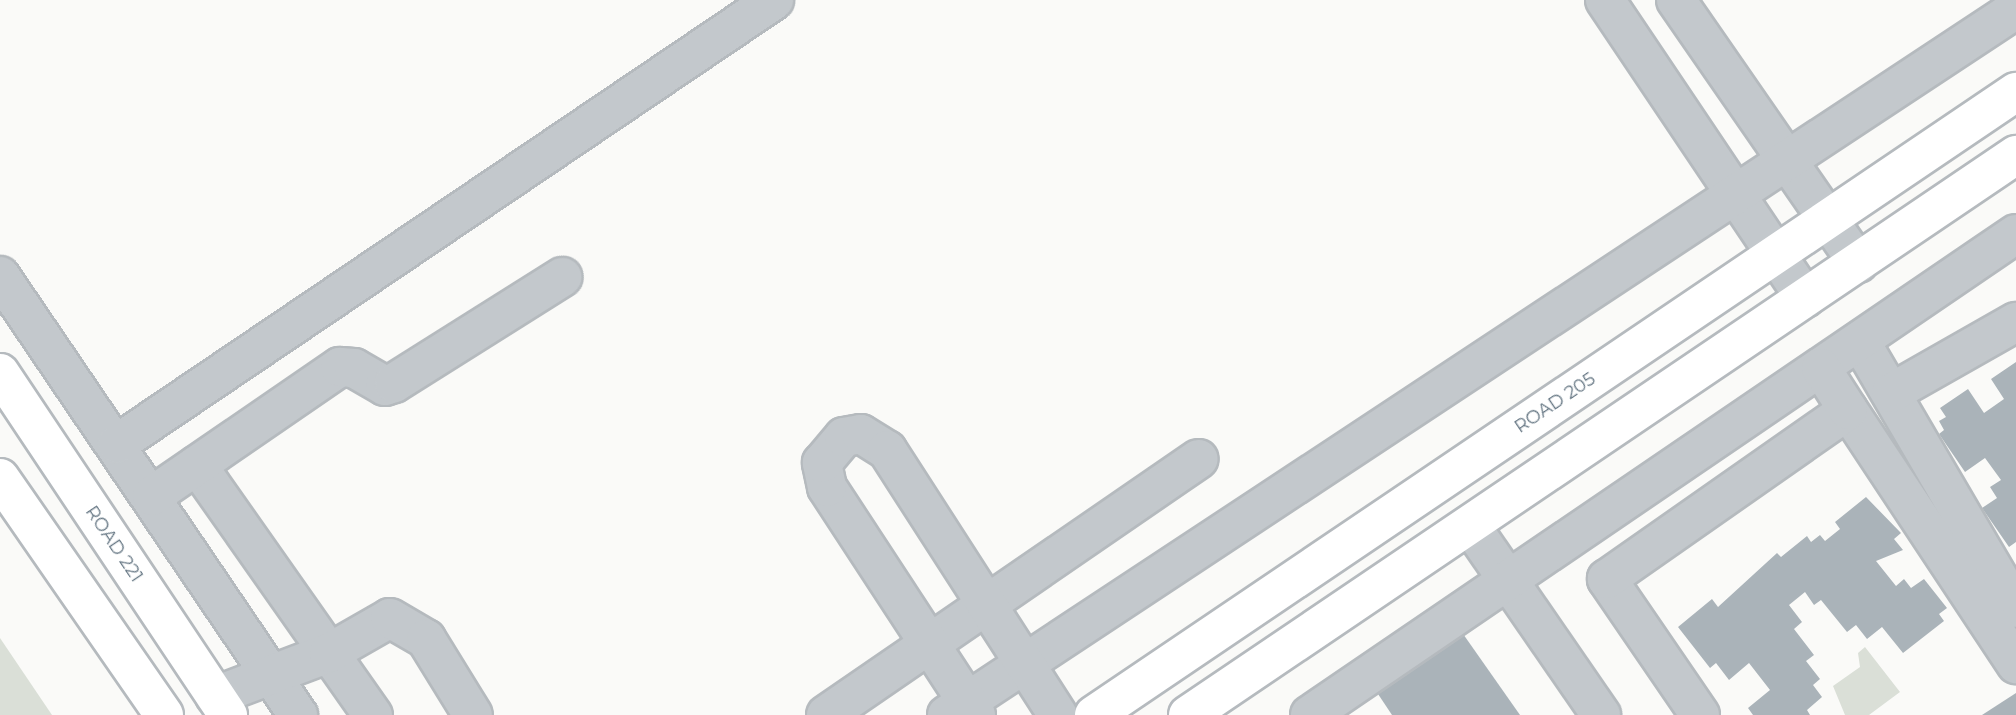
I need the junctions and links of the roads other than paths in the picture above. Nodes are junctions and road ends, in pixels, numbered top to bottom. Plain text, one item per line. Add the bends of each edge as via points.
1 (774, 0) edge
2 (1605, 0) edge
3 (1676, 0) edge
4 (2016, 9) edge
5 (2016, 92) edge
6 (2016, 155) edge
7 (1786, 165) junction
8 (1737, 195) junction
9 (1828, 219) junction
10 (2016, 234) edge
11 (1777, 254) junction
12 (1858, 263) junction
13 (0, 276) edge
14 (562, 277) dead end
15 (1805, 298) junction
16 (2016, 322) edge
17 (1860, 341) junction
18 (1821, 368) junction
19 (0, 373) edge
20 (1891, 393) junction
21 (1848, 410) junction
22 (117, 444) junction
23 (1199, 459) dead end
24 (197, 466) junction
25 (0, 478) edge
26 (152, 496) junction
27 (1470, 525) junction
28 (1509, 581) junction
29 (985, 607) junction
30 (2016, 608) edge
31 (931, 642) junction
32 (329, 653) junction
33 (1023, 664) junction
34 (2016, 664) edge
35 (271, 674) junction
36 (221, 705) edge
37 (964, 710) edge
38 (464, 712) edge
39 (164, 715) edge
40 (299, 715) edge
41 (373, 715) edge
42 (826, 715) edge
43 (1058, 715) edge
44 (1094, 715) edge
45 (1188, 715) edge
46 (1310, 715) edge
47 (1601, 715) edge
48 (1700, 715) edge

1 - 22 street
2 - 8 street
3 - 7 street
4 - 7 street
5 - 9 main road, ROAD 205
6 - 12 main road
7 - 8 street
7 - 9 street
8 - 11 street
8 - 33 street
9 - 11 main road, ROAD 205
9 - 12 street
10 - 17 street
11 - 15 street
11 - 44 main road, ROAD 205
12 - 15 main road
13 - 22 street
14 - 24 street via 394,383 385,386 354,368 340,368
15 - 27 main road
16 - 20 street
17 - 18 street
17 - 20 street
18 - 21 street
18 - 28 street
19 - 36 main road, ROAD 221
20 - 30 street
21 - 34 street
21 - 48 street via 1607,579
22 - 26 street
23 - 29 street
24 - 26 street
24 - 32 street
25 - 39 main road
26 - 35 street
27 - 28 street
27 - 45 main road
28 - 46 street
28 - 47 street
29 - 31 street
29 - 31 street via 887,450 861,434 844,437 822,463 827,487
29 - 33 street
31 - 37 street
31 - 42 street
32 - 35 street
32 - 38 street via 376,624 402,621 426,639
32 - 41 street
33 - 37 street
33 - 43 street
35 - 36 street
35 - 40 street

